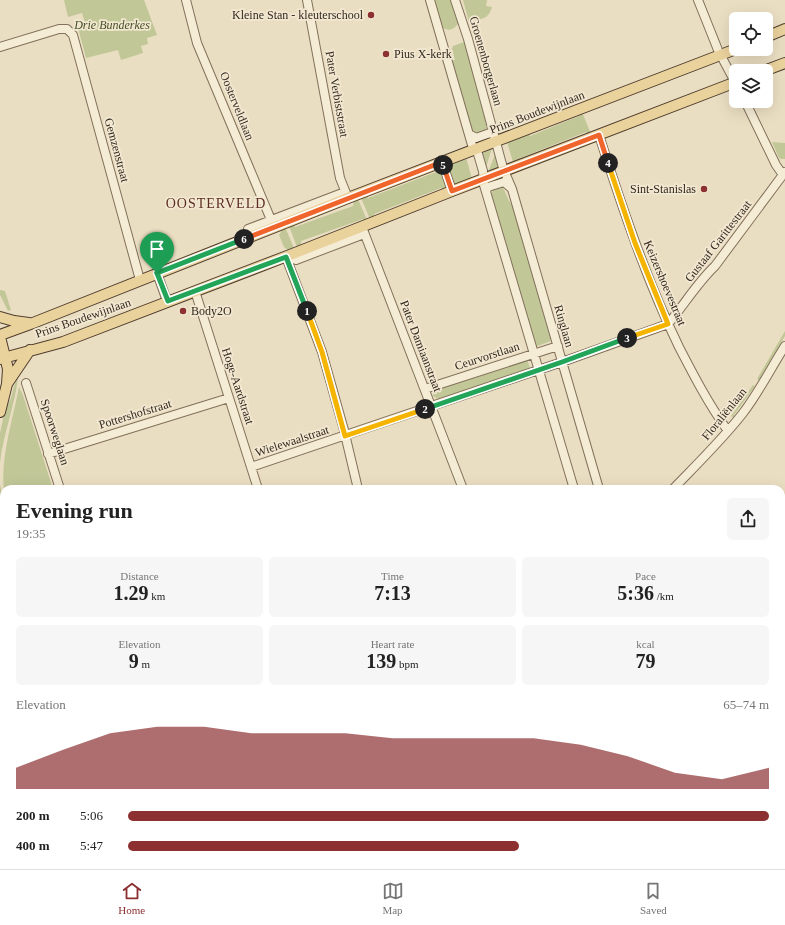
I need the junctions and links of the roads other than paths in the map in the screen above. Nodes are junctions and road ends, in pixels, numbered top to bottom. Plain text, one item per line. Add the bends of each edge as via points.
1 (186, 0) edge
2 (307, 0) edge
3 (430, 0) edge
4 (455, 0) edge
5 (698, 0) edge
6 (785, 29) edge
7 (773, 34) edge
8 (0, 47) edge
9 (729, 52) edge
10 (721, 55) junction
11 (785, 63) edge
12 (773, 68) edge
13 (729, 70) edge
14 (729, 86) edge
15 (748, 108) edge
16 (493, 130) junction
17 (469, 134) junction
18 (599, 135) junction
19 (496, 141) junction
20 (475, 150) junction
21 (442, 162) junction
22 (504, 172) junction
23 (784, 173) edge
24 (483, 179) junction
25 (512, 189) junction
26 (452, 191) junction
27 (486, 191) junction
28 (347, 195) junction
29 (272, 224) junction
30 (248, 229) dead end
31 (363, 231) junction
32 (286, 257) junction
33 (157, 273) junction
34 (140, 280) junction
35 (195, 291) junction
36 (168, 301) junction
37 (0, 317) edge
38 (33, 323) junction
39 (668, 324) junction
40 (0, 336) edge
41 (558, 346) junction
42 (785, 346) edge
43 (30, 350) junction
44 (534, 354) junction
45 (3, 358) edge
46 (562, 362) junction
47 (538, 370) junction
48 (26, 383) dead end
49 (7, 384) junction
50 (425, 390) junction
51 (230, 398) junction
52 (432, 407) junction
53 (0, 412) edge
54 (728, 431) junction
55 (345, 436) junction
56 (48, 454) junction
57 (251, 467) junction
58 (59, 485) edge
59 (257, 485) edge
60 (357, 485) edge
61 (461, 485) edge
62 (573, 485) edge
63 (598, 485) edge
64 (677, 485) edge

1 - 29 street, Oosterveldlaan via 197,43
2 - 28 street, Pater Verbiststraat via 340,178
3 - 17 street
4 - 16 street, Groenenborgerlaan
5 - 10 street
6 - 7 main road
8 - 34 street, Gemzenstraat via 59,29 71,32
9 - 10 main road, Prins Boudewijnlaan
10 - 13 street
10 - 19 main road, Prins Boudewijnlaan
11 - 12 main road
14 - 18 main road, Prins Boudewijnlaan
15 - 23 street via 776,165
16 - 17 street via 476,138
16 - 19 street, Groenenborgerlaan
17 - 20 street
18 - 22 main road, Prins Boudewijnlaan
18 - 39 street, Keizershoevestraat via 635,243
19 - 20 main road, Prins Boudewijnlaan
19 - 22 street, Groenenborgerlaan
20 - 21 main road, Prins Boudewijnlaan
20 - 24 street via 483,171
21 - 26 street
21 - 28 main road, Prins Boudewijnlaan
22 - 24 main road, Prins Boudewijnlaan
22 - 25 street, Ringlaan
23 - 39 street, Gustaaf Garittestraat
24 - 26 main road, Prins Boudewijnlaan
24 - 27 street
25 - 27 street via 504,182 488,187
25 - 41 street, Ringlaan
26 - 31 main road, Prins Boudewijnlaan
27 - 44 street
28 - 29 main road, Prins Boudewijnlaan
29 - 30 street, Prins Boudewijnlaan
29 - 33 main road, Prins Boudewijnlaan
31 - 32 main road, Prins Boudewijnlaan
31 - 50 street, Pater Damiaanstraat
32 - 35 main road, Prins Boudewijnlaan
32 - 55 street via 322,352
33 - 34 main road, Prins Boudewijnlaan
33 - 36 street
34 - 38 main road, Prins Boudewijnlaan
35 - 36 main road, Prins Boudewijnlaan
35 - 51 street, Hoge-Aardstraat
36 - 43 main road, Prins Boudewijnlaan via 63,342
37 - 38 main road
38 - 40 main road, Prins Boudewijnlaan
39 - 46 street
39 - 54 street, Keizershoevestraat via 693,375
40 - 45 main road
41 - 44 street, Ceurvorstlaan
41 - 46 street, Ringlaan
42 - 54 street, Floraliënlaan via 758,390
43 - 45 main road, Prins Boudewijnlaan
43 - 49 main road
44 - 47 street
44 - 50 street, Ceurvorstlaan
45 - 49 main road via 8,369
46 - 47 street
46 - 63 street, Ringlaan
47 - 52 street
47 - 62 street
48 - 56 street, Spoorweglaan
49 - 53 main road
50 - 52 street, Pater Damiaanstraat
51 - 56 street, Pottershofstraat
51 - 57 street, Hoge-Aardstraat
52 - 55 street, Wielewaalstraat
52 - 61 street, Pater Damiaanstraat
54 - 64 street, Floraliënlaan
55 - 57 street, Wielewaalstraat
55 - 60 street
56 - 58 street, Spoorweglaan
57 - 59 street, Hoge-Aardstraat

